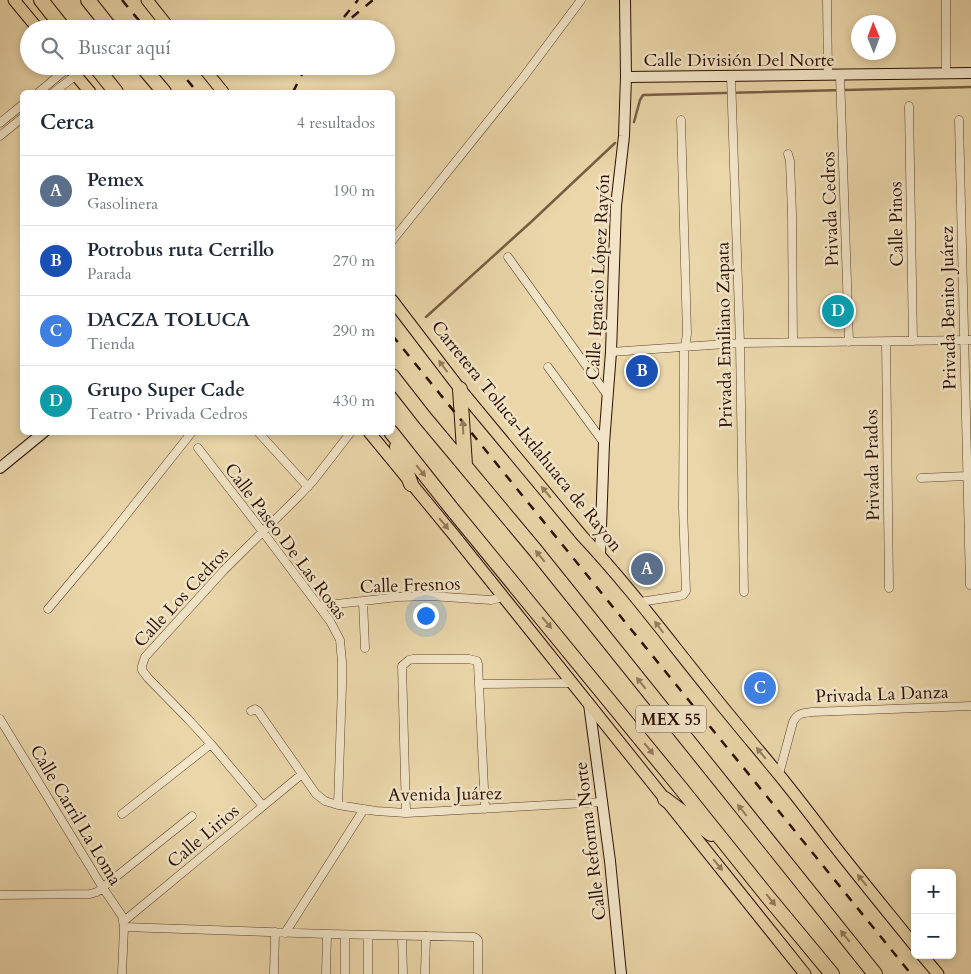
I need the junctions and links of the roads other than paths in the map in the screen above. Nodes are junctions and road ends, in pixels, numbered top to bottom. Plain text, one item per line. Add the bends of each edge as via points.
1 (14, 0) edge
2 (41, 0) edge
3 (88, 0) edge
4 (146, 0) edge
5 (581, 0) edge
6 (625, 0) edge
7 (827, 0) edge
8 (946, 0) edge
9 (31, 20) edge
10 (57, 20) edge
11 (104, 20) edge
12 (163, 20) edge
13 (946, 74) junction
14 (971, 74) edge
15 (63, 75) edge
16 (69, 75) edge
17 (75, 75) edge
18 (102, 75) edge
19 (150, 75) edge
20 (209, 75) edge
21 (828, 75) junction
22 (626, 77) junction
23 (840, 78) junction
24 (56, 79) junction
25 (731, 81) junction
26 (42, 90) edge
27 (64, 90) edge
28 (88, 90) edge
29 (114, 90) edge
30 (162, 90) edge
31 (221, 90) edge
32 (909, 106) dead end
33 (20, 107) edge
34 (20, 120) edge
35 (681, 120) dead end
36 (959, 120) dead end
37 (0, 123) edge
38 (0, 136) edge
39 (788, 154) dead end
40 (395, 237) edge
41 (508, 257) dead end
42 (395, 304) edge
43 (967, 340) edge
44 (913, 341) junction
45 (793, 342) junction
46 (849, 342) junction
47 (886, 342) junction
48 (740, 343) junction
49 (686, 346) junction
50 (611, 352) junction
51 (548, 367) dead end
52 (395, 380) edge
53 (460, 389) junction
54 (608, 396) junction
55 (40, 435) edge
56 (190, 435) edge
57 (261, 435) edge
58 (348, 435) edge
59 (371, 435) edge
60 (392, 435) edge
61 (393, 435) edge
62 (604, 443) junction
63 (198, 448) dead end
64 (465, 465) junction
65 (0, 468) edge
66 (966, 476) junction
67 (921, 478) dead end
68 (310, 484) junction
69 (411, 484) junction
70 (263, 532) junction
71 (600, 555) junction
72 (970, 585) dead end
73 (889, 588) dead end
74 (744, 592) dead end
75 (503, 597) junction
76 (363, 601) junction
77 (640, 602) junction
78 (319, 606) junction
79 (48, 609) dead end
80 (365, 648) dead end
81 (571, 682) junction
82 (480, 684) junction
83 (589, 704) junction
84 (971, 706) edge
85 (250, 711) dead end
86 (0, 719) edge
87 (211, 744) junction
88 (302, 774) junction
89 (779, 774) junction
90 (665, 799) junction
91 (603, 802) junction
92 (338, 805) junction
93 (263, 806) junction
94 (364, 809) junction
95 (484, 809) junction
96 (406, 813) junction
97 (122, 814) dead end
98 (192, 816) dead end
99 (729, 848) junction
100 (103, 888) junction
101 (0, 895) edge
102 (124, 924) junction
103 (275, 932) junction
104 (285, 933) junction
105 (327, 934) junction
106 (345, 935) junction
107 (368, 935) junction
108 (402, 936) junction
109 (426, 936) junction
110 (911, 941) edge
111 (925, 959) edge
112 (122, 974) edge
113 (274, 974) edge
114 (326, 974) edge
115 (345, 974) edge
116 (368, 974) edge
117 (403, 974) edge
118 (425, 974) edge
119 (478, 974) edge
120 (621, 974) edge
121 (806, 974) edge
122 (832, 974) edge
123 (875, 974) edge
124 (938, 974) edge

1 - 9 main road
2 - 10 highway
3 - 11 highway
4 - 12 main road
5 - 40 street
6 - 22 main road, Calle Ignacio López Rayón
7 - 21 street
8 - 13 street
13 - 14 main road, Calle División Del Norte
13 - 23 main road, Calle División Del Norte
15 - 24 street
16 - 27 street
17 - 28 main road
18 - 29 highway
19 - 30 highway
20 - 31 main road
21 - 23 main road, Calle División Del Norte
21 - 25 main road, Calle División Del Norte
22 - 25 main road, Calle División Del Norte
22 - 50 main road, Calle Ignacio López Rayón via 624,136 616,206
23 - 46 street, Privada Cedros
24 - 26 street
24 - 27 street
25 - 48 street, Privada Emiliano Zapata
32 - 44 street, Calle Pinos
33 - 37 street
34 - 38 street
35 - 49 street, Privada Emiliano Zapata
36 - 43 street, Privada Benito Juárez
39 - 45 street
41 - 54 street
53 -> 42 main road, Carretera Toluca-Ixtlahuaca de Rayon
43 - 44 street
43 - 66 street, Privada Benito Juárez
44 - 47 street
45 - 46 street
45 - 48 street
46 - 47 street
47 - 73 street, Privada Prados
48 - 49 street
48 - 74 street, Privada Emiliano Zapata
49 - 50 street
49 - 77 street, Privada Emiliano Zapata via 683,508 686,591 679,596
50 - 54 main road, Calle Ignacio López Rayón
51 - 62 street
52 - 64 highway, MEX 55
64 -> 53 highway
71 -> 53 main road, Carretera Toluca-Ixtlahuaca de Rayon
54 - 62 main road, Calle Ignacio López Rayón
55 - 65 main road
56 - 79 street
57 - 68 street
58 - 68 street, Calle Los Cedros
59 - 69 main road
60 - 69 highway
61 -> 99 highway, MEX 55
62 - 71 main road, Calle Ignacio López Rayón
63 - 70 street, Calle Paseo De Las Rosas
123 -> 64 highway, MEX 55
66 - 67 street
66 - 72 street, Privada Benito Juárez
68 - 70 street, Calle Los Cedros
69 -> 75 main road
70 - 78 street, Calle Paseo De Las Rosas
70 - 87 street, Calle Los Cedros via 142,661 142,670 148,678
71 - 77 main road, Carretera Toluca-Ixtlahuaca de Rayon
75 - 76 street, Calle Fresnos via 491,600 398,597
75 - 81 main road
76 - 78 street, Calle Fresnos
76 - 80 street
89 -> 77 main road, Carretera Toluca-Ixtlahuaca de Rayon
78 - 92 street, Calle Paseo De Las Rosas via 336,631 342,648
81 - 82 street
81 - 83 main road
82 - 95 street
82 - 96 street via 477,661 470,659 413,659 402,666
83 - 90 main road
83 - 91 main road, Calle Reforma Norte
84 - 89 street, Privada La Danza via 801,713 793,722
85 - 88 street, Avenida Juárez via 258,711
86 - 100 street, Calle Carril La Loma
87 - 93 street, Calle Los Cedros
87 - 97 street
88 - 92 street, Avenida Juárez via 321,798
88 - 93 street, Calle Lirios
110 -> 89 main road, Carretera Toluca-Ixtlahuaca de Rayon
90 - 99 highway
90 -> 121 main road
91 - 95 street, Avenida Juárez
91 - 120 main road, Calle Reforma Norte
92 - 94 street, Avenida Juárez
93 - 102 street, Calle Lirios
94 - 96 street, Avenida Juárez
94 - 104 street
95 - 96 street, Avenida Juárez
98 - 100 street
99 -> 122 highway, MEX 55
100 - 101 street via 90,894
100 - 102 street, Calle Carril La Loma
102 - 103 street
102 - 112 street
103 - 104 street
103 - 113 street
104 - 105 street
105 - 106 street
105 - 114 street
106 - 107 street
106 - 115 street
107 - 108 street
107 - 116 street
108 - 109 street
108 - 117 street
109 - 118 street
109 - 119 street via 476,938
111 - 124 main road

